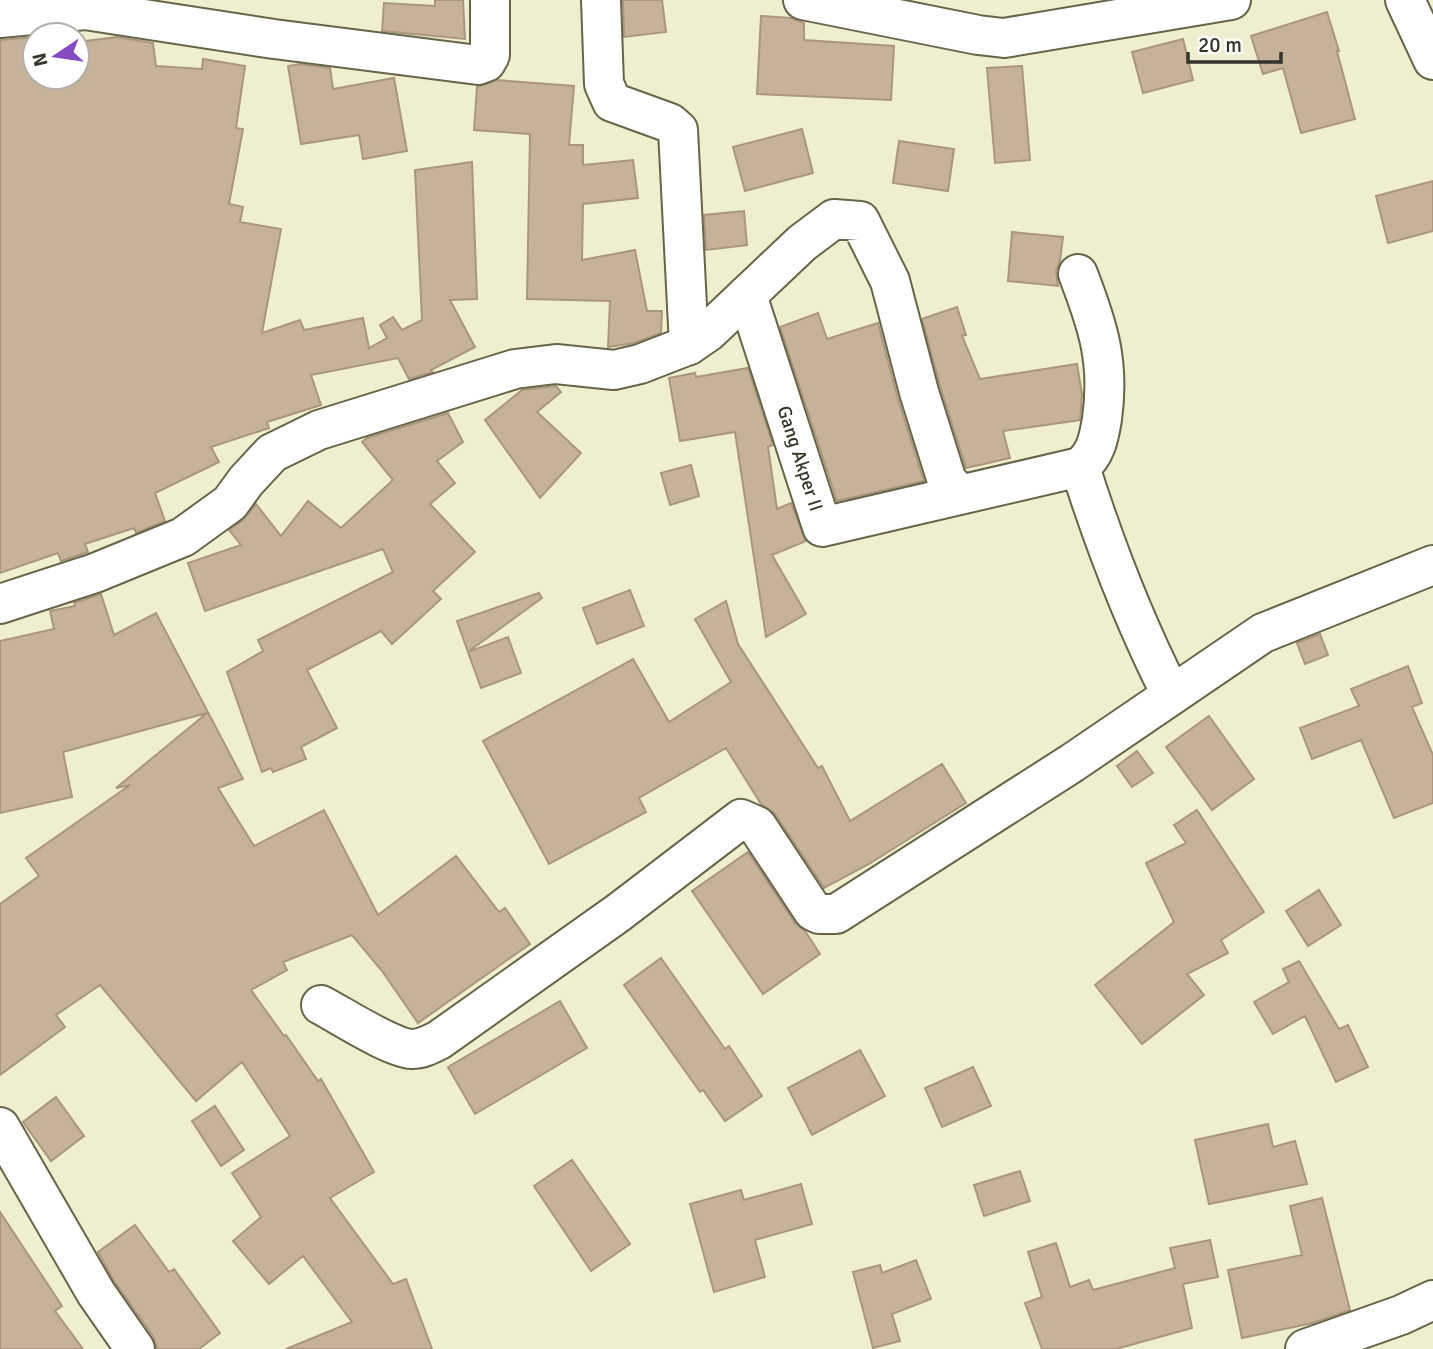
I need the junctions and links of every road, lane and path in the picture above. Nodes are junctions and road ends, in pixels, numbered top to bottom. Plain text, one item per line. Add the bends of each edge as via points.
1 (490, 0) edge
2 (601, 0) edge
3 (803, 0) edge
4 (1231, 0) edge
5 (1405, 0) edge
6 (0, 18) edge
7 (1433, 60) edge
8 (1078, 274) dead end
9 (747, 295) junction
10 (689, 345) junction
11 (1080, 467) junction
12 (960, 495) junction
13 (1433, 565) edge
14 (0, 604) edge
15 (1171, 694) junction
16 (321, 1005) dead end
17 (0, 1127) edge
18 (1433, 1300) edge
19 (135, 1349) edge
20 (1305, 1349) edge

1 - 6 street via 490,55 478,65 85,10
2 - 10 street via 604,84 612,102 678,130
3 - 4 street via 1004,38
5 - 7 street
8 - 11 street via 1096,319 1105,363 1097,444
9 - 10 street
9 - 12 street, Gang Akper II via 822,527
9 - 12 street via 834,219 860,221 890,281 947,481
10 - 14 street via 614,370 556,364 515,369 319,430 271,453 230,503 183,537 95,573
11 - 12 street, Gang Akper II
11 - 15 street via 1115,571
13 - 15 street via 1263,633
15 - 16 street via 1072,764 836,914 813,911 757,826 741,819 439,1040 413,1049 398,1045
17 - 19 street via 96,1293
18 - 20 street

